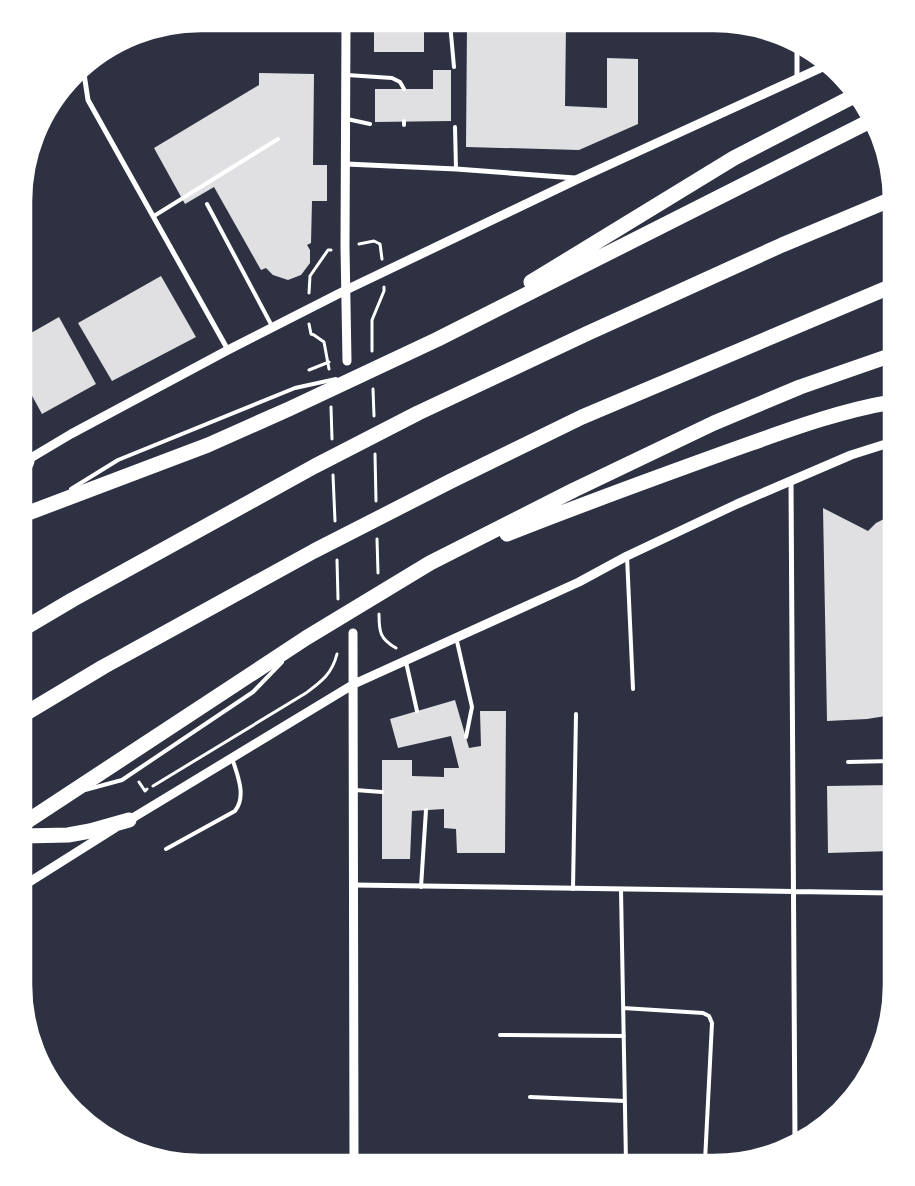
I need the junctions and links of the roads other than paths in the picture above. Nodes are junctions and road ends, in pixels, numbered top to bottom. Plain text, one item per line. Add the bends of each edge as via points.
1 (346, 32) edge
2 (451, 32) edge
3 (797, 54) edge
4 (454, 67) dead end
5 (819, 68) edge
6 (346, 75) junction
7 (85, 78) edge
8 (797, 79) junction
9 (404, 89) dead end
10 (849, 98) edge
11 (346, 119) junction
12 (370, 124) dead end
13 (864, 124) edge
14 (455, 127) dead end
15 (278, 139) dead end
16 (346, 164) junction
17 (456, 169) junction
18 (578, 179) junction
19 (884, 202) edge
20 (207, 204) dead end
21 (154, 216) junction
22 (884, 289) edge
23 (346, 290) junction
24 (273, 328) junction
25 (436, 340) junction
26 (228, 350) junction
27 (884, 358) edge
28 (347, 361) dead end
29 (362, 374) junction
30 (884, 404) edge
31 (884, 445) edge
32 (31, 457) edge
33 (790, 480) junction
34 (32, 512) edge
35 (627, 556) junction
36 (427, 565) junction
37 (31, 624) edge
38 (353, 633) dead end
39 (456, 638) junction
40 (402, 662) junction
41 (354, 684) junction
42 (633, 690) dead end
43 (31, 710) edge
44 (416, 711) dead end
45 (576, 714) dead end
46 (466, 737) dead end
47 (232, 758) junction
48 (883, 761) edge
49 (848, 762) dead end
50 (354, 790) junction
51 (382, 792) dead end
52 (426, 810) dead end
53 (31, 819) edge
54 (129, 820) junction
55 (31, 836) edge
56 (166, 849) dead end
57 (31, 881) edge
58 (354, 885) junction
59 (421, 887) junction
60 (573, 889) junction
61 (621, 890) junction
62 (793, 892) junction
63 (883, 893) edge
64 (623, 1008) junction
65 (500, 1035) dead end
66 (624, 1036) junction
67 (530, 1097) dead end
68 (625, 1101) junction
69 (795, 1134) edge
70 (354, 1154) edge
71 (626, 1154) edge
72 (705, 1154) edge

1 - 6 street
2 - 4 lane
3 - 8 street
5 - 8 street
6 - 9 lane via 392,78
6 - 11 street
7 - 21 street via 88,100
8 - 18 street
10 - 25 highway via 734,158
11 - 12 lane
11 - 16 street
13 - 25 highway
14 - 17 lane
15 - 21 lane
16 - 17 street
16 - 23 street
17 - 18 street
18 - 23 street
19 - 37 highway via 586,334 378,439 315,466
20 - 24 lane
21 - 26 street
22 - 43 highway via 582,417 391,511 314,550
23 - 24 street
23 - 28 street
24 - 26 street
25 - 29 highway
26 - 32 street
27 - 36 highway via 800,387 714,423
29 - 34 highway via 208,445
29 - 34 lane via 295,388 118,460
30 - 36 highway via 804,425 592,501
31 - 33 street
33 - 35 street
33 - 62 street
35 - 39 street via 579,582
35 - 42 lane
36 - 53 highway via 307,637
38 - 41 street
39 - 40 street
39 - 46 lane via 472,707
40 - 41 street
40 - 44 lane
41 - 47 street
41 - 50 street
45 - 60 lane
47 - 54 street
47 - 56 lane via 239,780 241,802 238,807
48 - 49 lane
50 - 51 lane
50 - 58 street
52 - 59 lane
54 - 55 highway via 68,835
54 - 57 street
58 - 59 street
58 - 70 street
59 - 60 street
60 - 61 street
61 - 62 street
61 - 64 lane
62 - 63 street
62 - 69 street
64 - 66 lane
64 - 72 lane via 709,1016 712,1023
65 - 66 lane
66 - 68 lane
67 - 68 lane
68 - 71 lane

